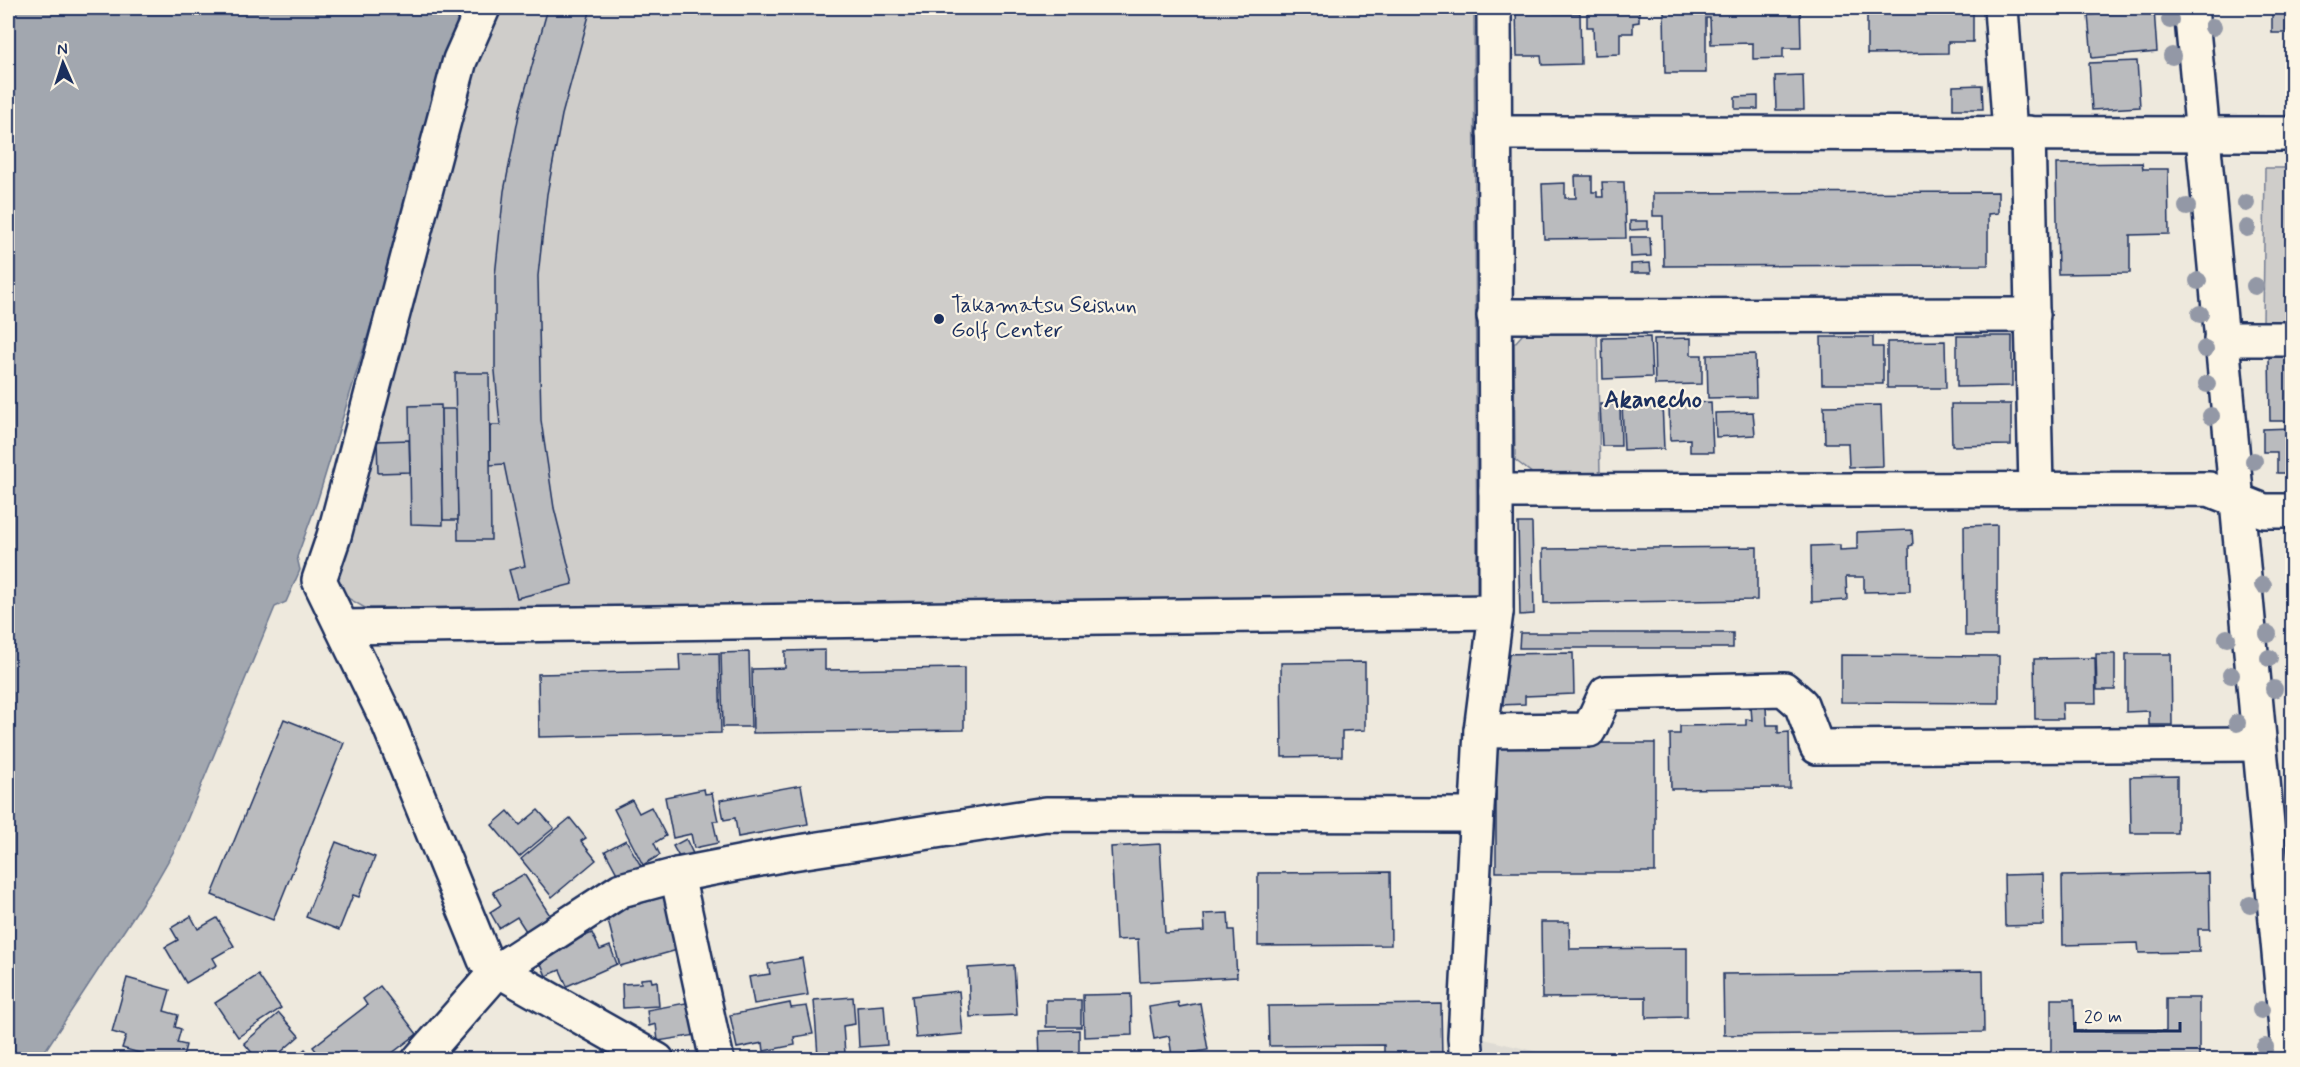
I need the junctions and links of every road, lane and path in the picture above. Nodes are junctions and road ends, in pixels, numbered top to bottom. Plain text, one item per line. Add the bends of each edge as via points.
1 (483, 8) edge
2 (1494, 8) edge
3 (2001, 8) edge
4 (2191, 8) edge
5 (1494, 133) junction
6 (2019, 133) junction
7 (2292, 134) edge
8 (2202, 135) junction
9 (2033, 315) junction
10 (1494, 316) junction
11 (2221, 339) junction
12 (2292, 339) edge
13 (2036, 488) junction
14 (1496, 491) junction
15 (2236, 501) junction
16 (2292, 511) edge
17 (1496, 612) junction
18 (342, 627) junction
19 (1480, 731) junction
20 (2258, 744) junction
21 (1475, 815) junction
22 (677, 875) junction
23 (498, 970) junction
24 (419, 1059) edge
25 (657, 1059) edge
26 (717, 1059) edge
27 (1467, 1059) edge
28 (2289, 1059) edge

1 - 18 street via 460,60 319,580
2 - 5 street
3 - 6 street
4 - 8 street
5 - 6 street
5 - 10 street
6 - 8 street
6 - 9 street
7 - 8 street
8 - 11 street
9 - 10 street
9 - 13 street
10 - 14 street
11 - 12 street
11 - 15 street
13 - 14 street
13 - 15 street via 2210,489
14 - 17 street
15 - 16 street via 2264,511
15 - 20 street
17 - 18 street
17 - 19 street
18 - 23 street via 388,722 484,960
19 - 20 street via 1589,730 1606,693 1784,689 1801,704 1817,747
19 - 21 street
20 - 28 street
21 - 22 street via 1046,814
21 - 27 street
22 - 23 street via 621,890
22 - 26 street
23 - 24 street
23 - 25 street

